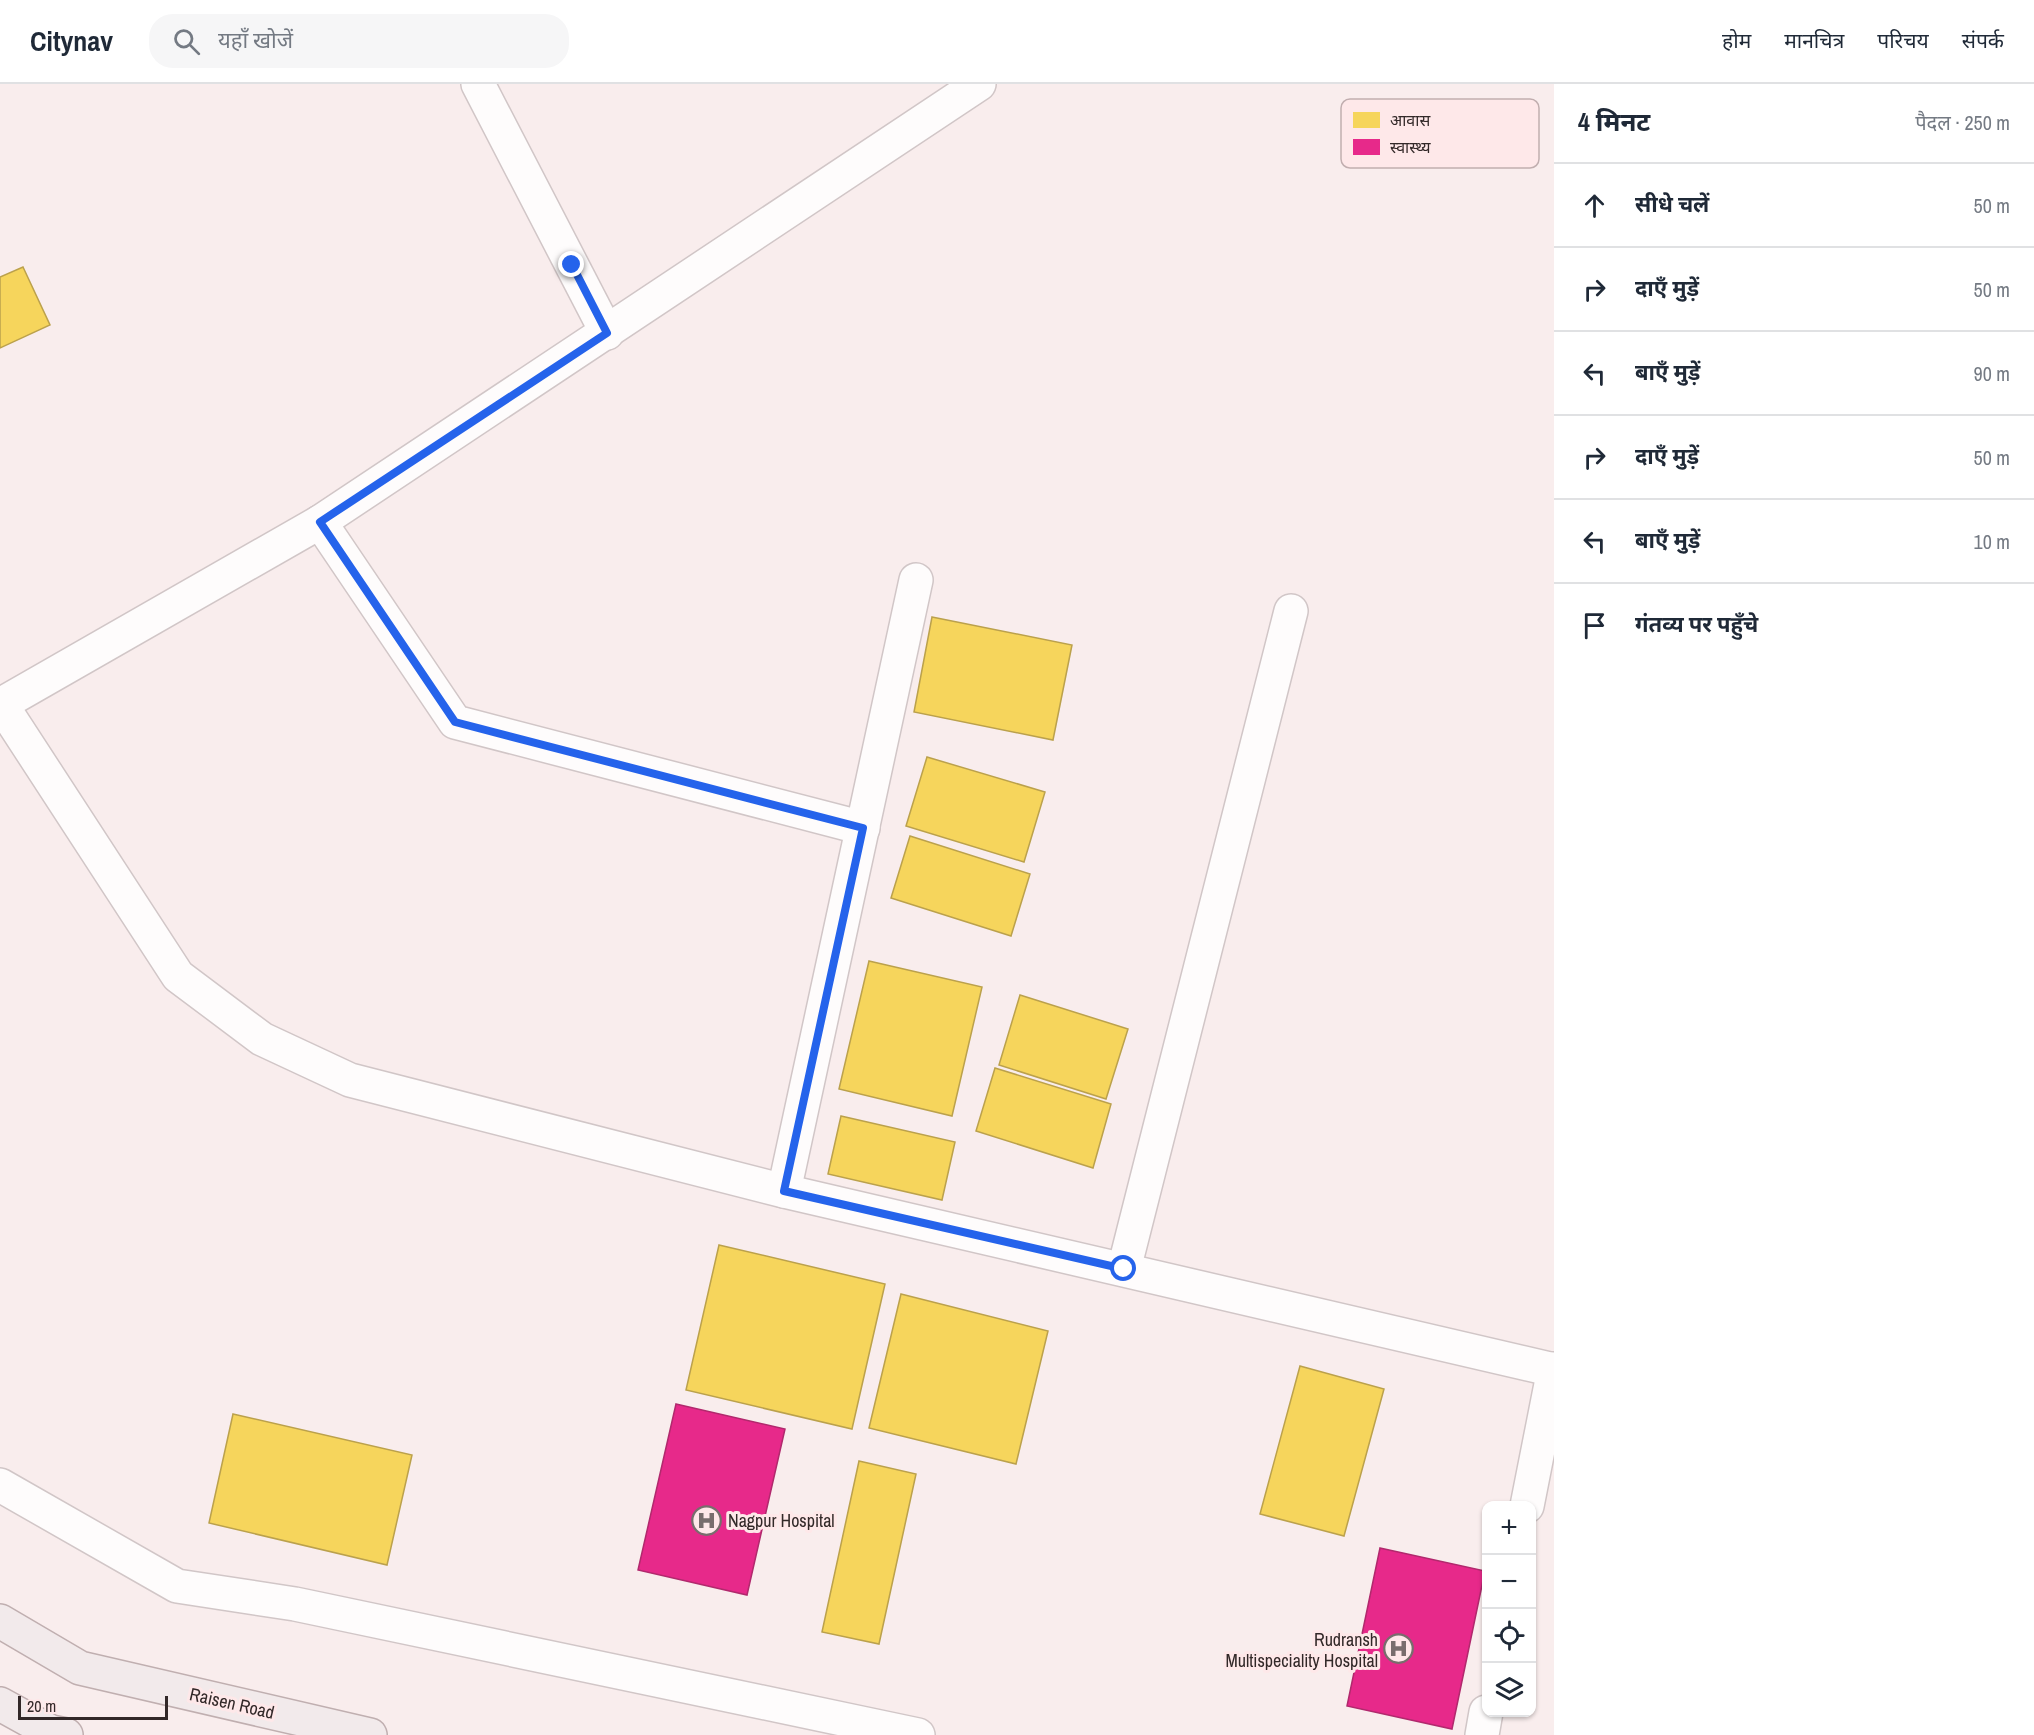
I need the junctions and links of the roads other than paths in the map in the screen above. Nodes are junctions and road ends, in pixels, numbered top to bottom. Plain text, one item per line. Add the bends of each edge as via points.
1 (478, 84) edge
2 (979, 84) edge
3 (607, 333) junction
4 (320, 522) junction
5 (916, 580) dead end
6 (1291, 611) dead end
7 (1, 705) edge
8 (863, 828) junction
9 (784, 1191) junction
10 (1124, 1269) junction
11 (1554, 1370) edge
12 (0, 1485) edge
13 (1528, 1501) edge
14 (0, 1621) edge
15 (0, 1704) edge
16 (1485, 1717) edge
17 (66, 1735) edge
18 (370, 1735) edge
19 (918, 1735) edge
20 (1482, 1735) edge

1 - 3 street
2 - 3 street
3 - 4 street
4 - 7 street
4 - 8 street via 455,722
5 - 8 street
6 - 10 street
7 - 9 street via 178,976 262,1039 350,1080
8 - 9 street
9 - 10 street
10 - 11 street
11 - 13 street
12 - 19 street via 177,1586 295,1604
14 - 18 main road, Raisen Road via 80,1668
15 - 17 main road via 51,1732
16 - 20 street

